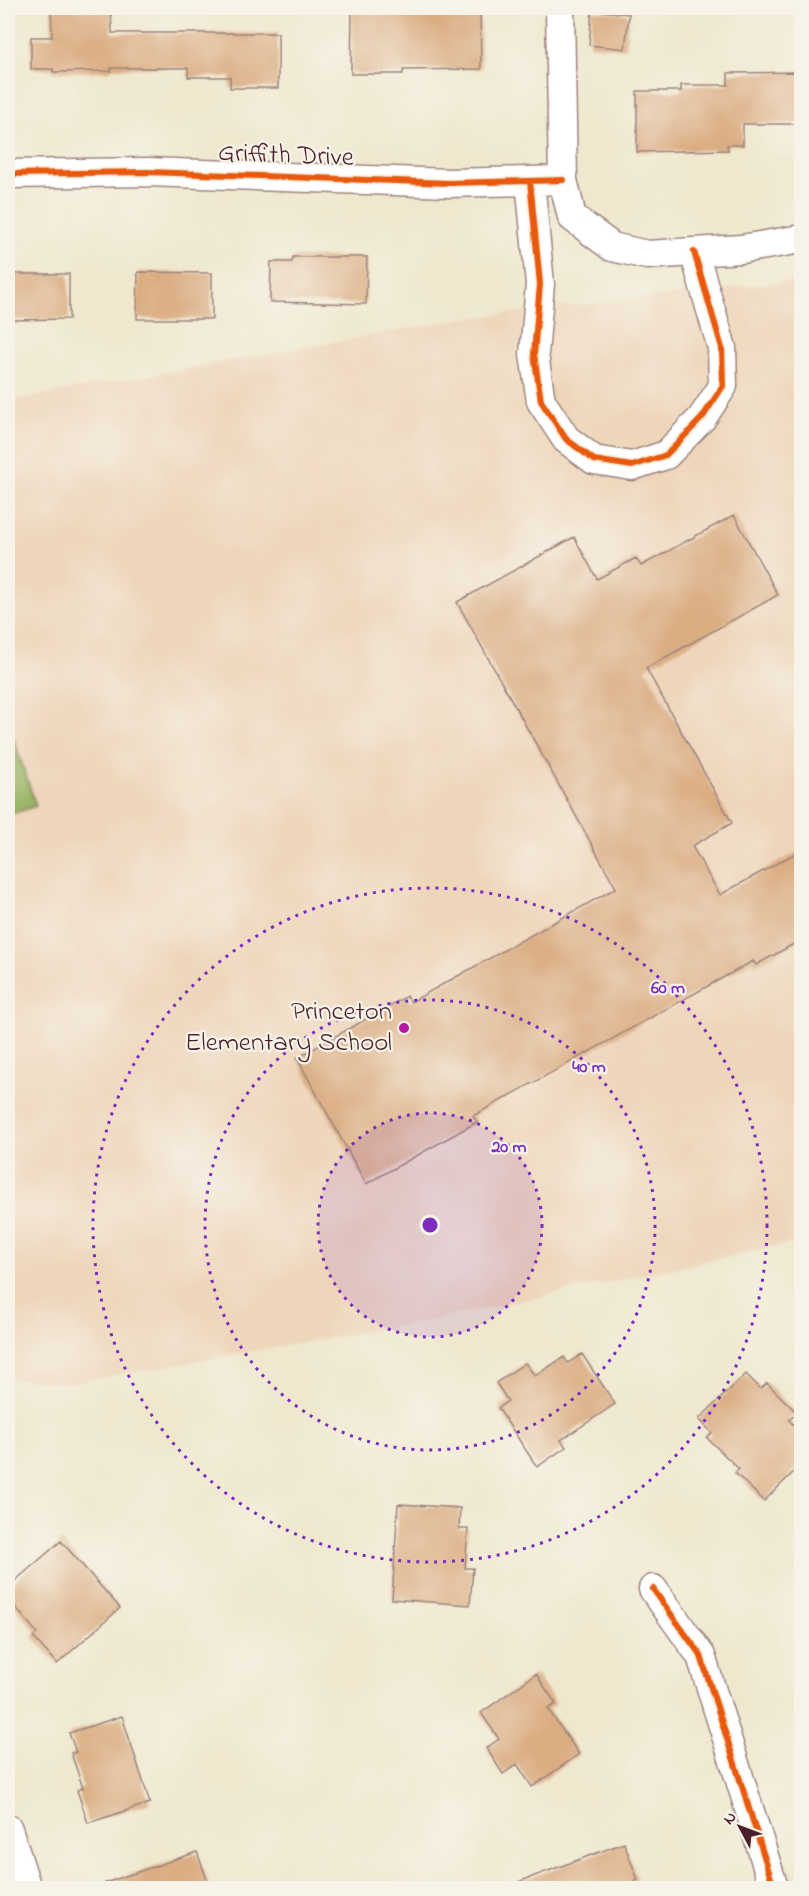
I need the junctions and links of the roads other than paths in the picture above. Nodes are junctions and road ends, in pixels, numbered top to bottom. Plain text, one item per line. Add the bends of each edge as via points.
1 (560, 8) edge
2 (8, 174) edge
3 (530, 180) junction
4 (563, 180) junction
5 (801, 239) edge
6 (694, 252) junction
7 (653, 1589) dead end
8 (8, 1829) edge
9 (27, 1888) edge
10 (774, 1888) edge

1 - 4 street
2 - 3 street, Griffith Drive via 148,172 449,183
3 - 4 street, Griffith Drive
3 - 6 street via 540,284 534,354 541,401 566,439 594,460 632,466 666,455 702,418 723,386 722,348
4 - 6 street via 572,217 612,247 646,255
5 - 6 street
7 - 10 street via 701,1656
8 - 9 street

